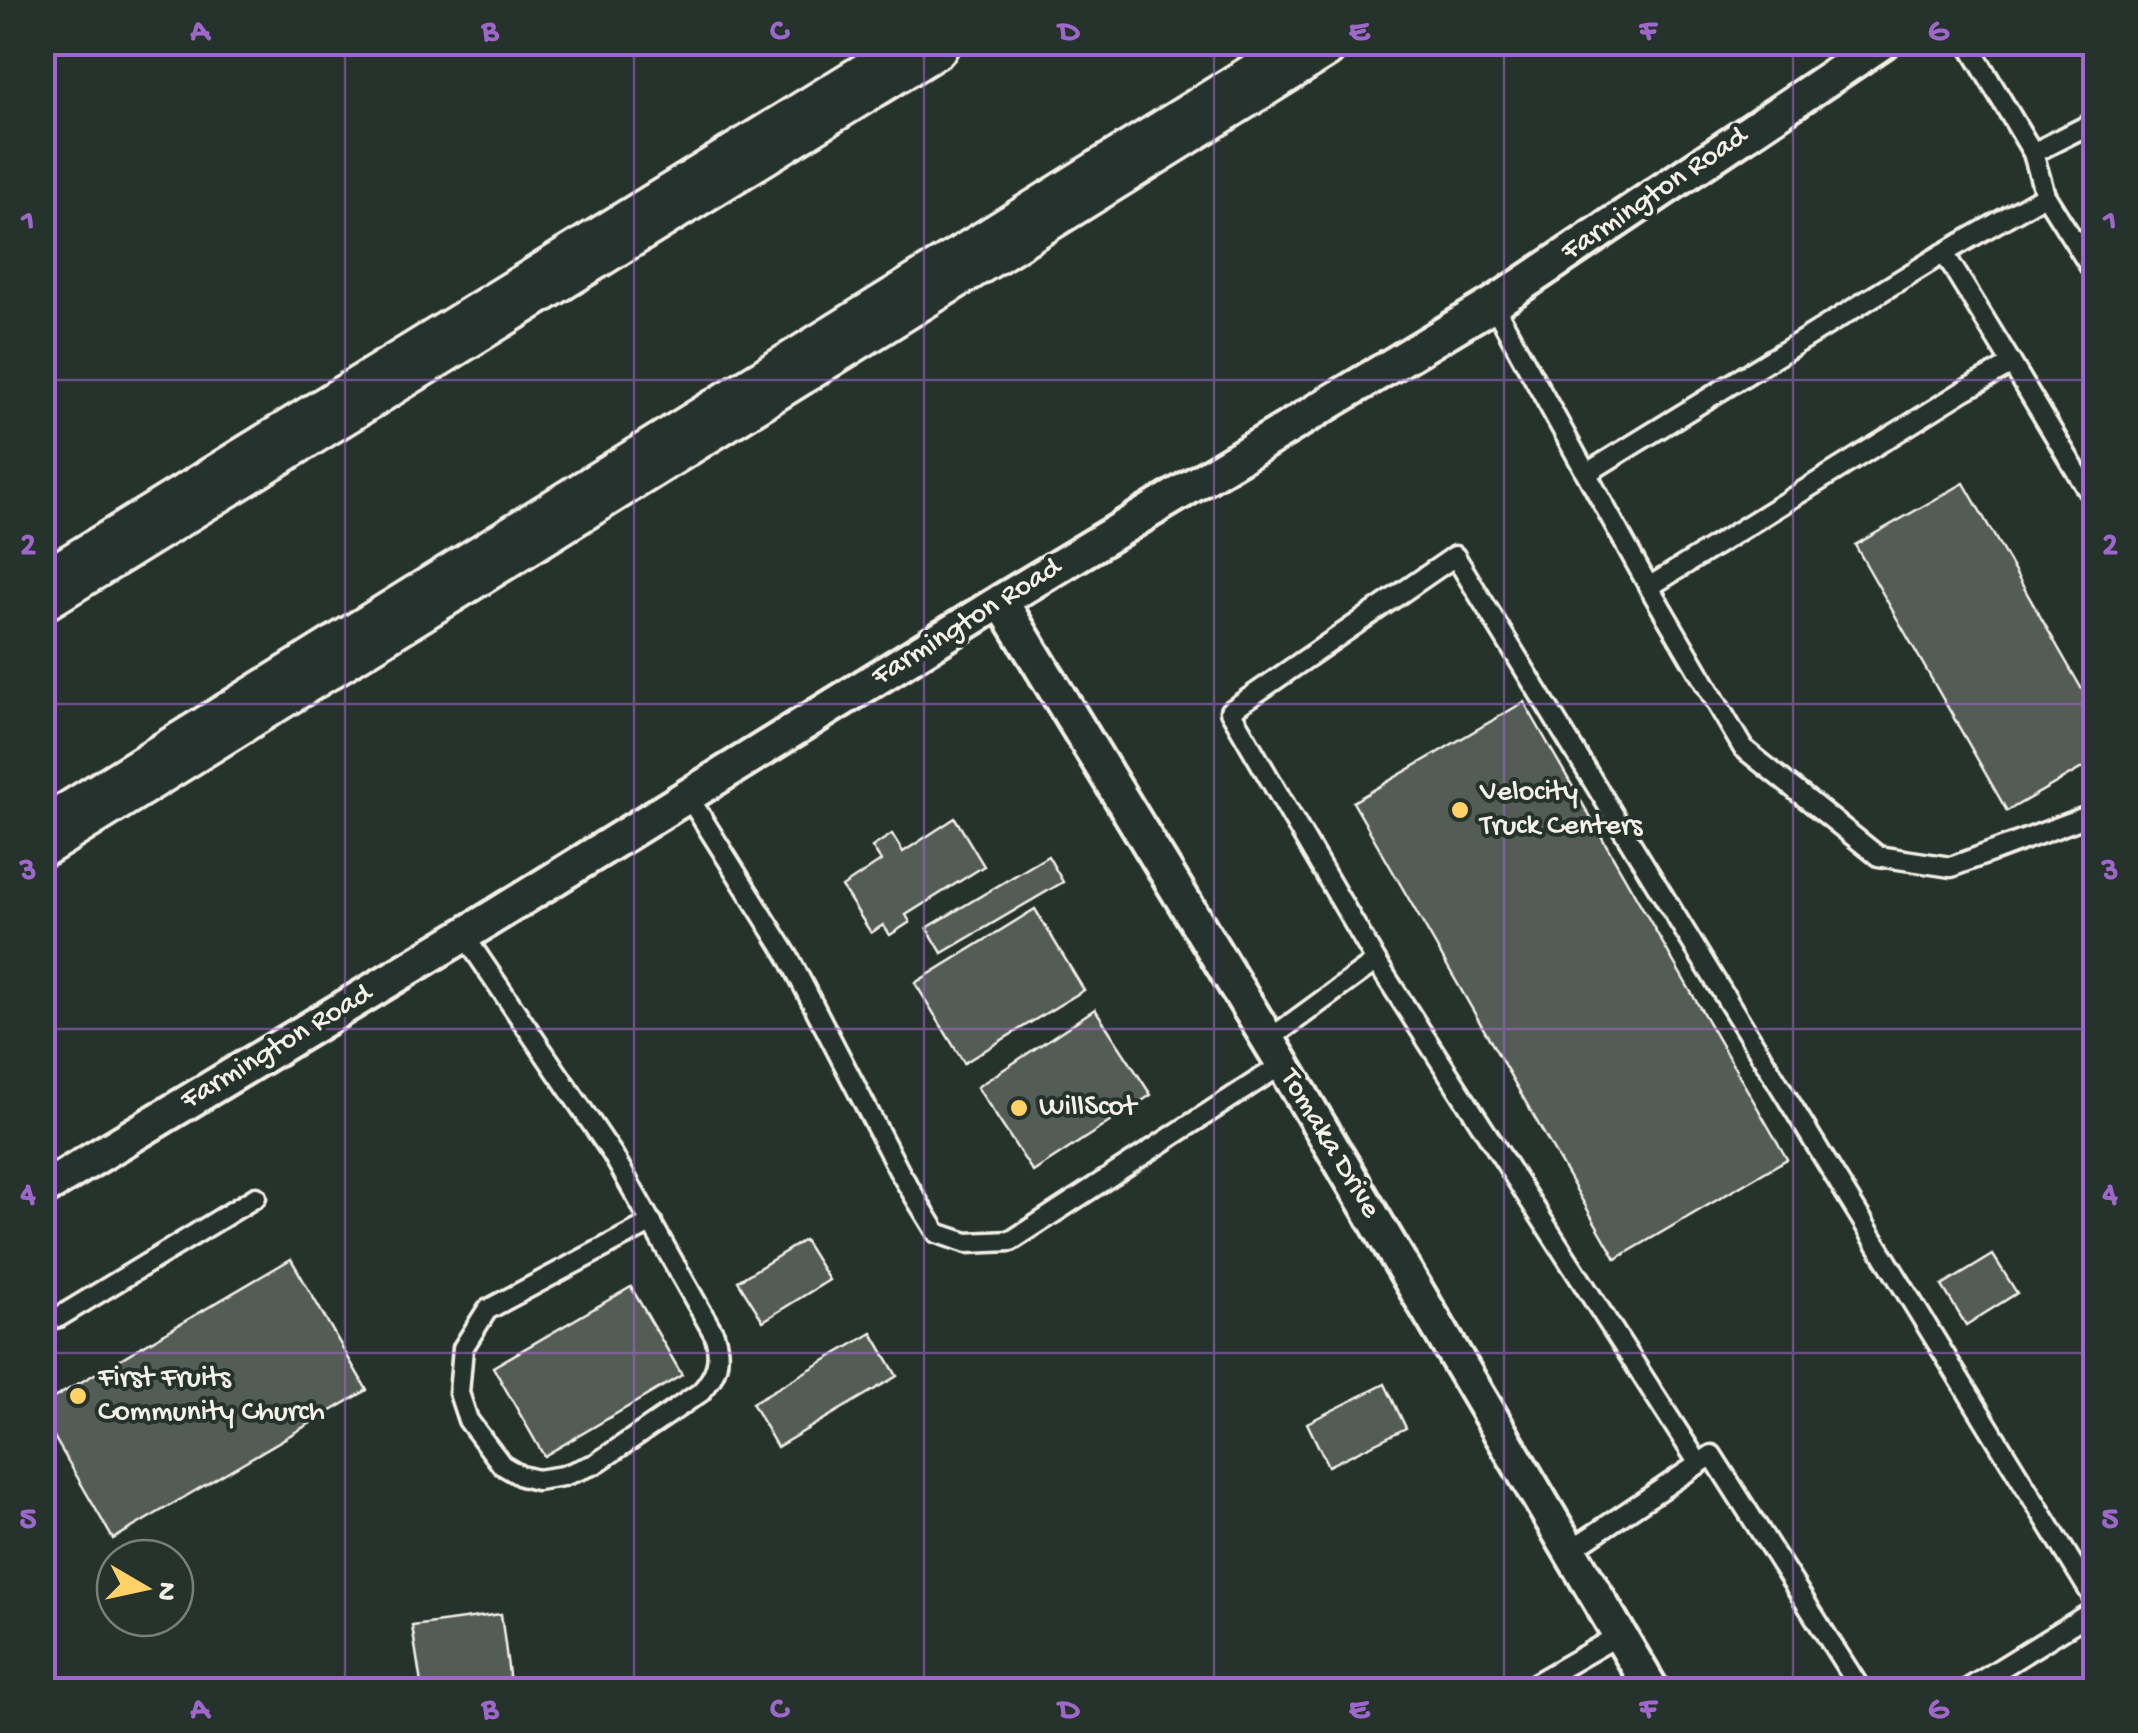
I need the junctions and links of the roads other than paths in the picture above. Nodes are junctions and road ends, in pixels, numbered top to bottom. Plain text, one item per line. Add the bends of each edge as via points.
1 (931, 42) edge
2 (1320, 42) edge
3 (1883, 42) edge
4 (1966, 42) edge
5 (2096, 120) edge
6 (2032, 153) junction
7 (2045, 195) junction
8 (1944, 253) junction
9 (2096, 276) edge
10 (1493, 304) junction
11 (2012, 364) junction
12 (1587, 474) junction
13 (2088, 491) dead end
14 (1649, 587) junction
15 (42, 592) edge
16 (1001, 601) junction
17 (688, 796) junction
18 (2096, 813) edge
19 (42, 838) edge
20 (464, 935) junction
21 (1376, 962) junction
22 (1275, 1053) junction
23 (42, 1190) edge
24 (256, 1197) dead end
25 (652, 1222) junction
26 (42, 1320) edge
27 (1699, 1464) junction
28 (1569, 1551) junction
29 (2096, 1606) edge
30 (1619, 1635) junction
31 (1524, 1690) edge
32 (1652, 1690) edge
33 (1861, 1690) edge
34 (1966, 1690) edge

1 - 15 highway
2 - 19 highway
3 - 10 street, Farmington Road
4 - 6 lane
5 - 6 lane
6 - 7 lane
7 - 8 lane
7 - 9 lane
8 - 11 lane
8 - 12 lane
10 - 12 lane
10 - 16 street, Farmington Road
11 - 13 lane
11 - 14 lane
12 - 14 lane
14 - 18 lane via 1743,748 1878,856 1951,868
16 - 17 street, Farmington Road
16 - 22 street, Tomaka Drive
17 - 20 street, Farmington Road
17 - 22 lane via 788,956 937,1233 968,1244 1011,1241
20 - 23 street, Farmington Road
20 - 25 lane
21 - 22 lane
21 - 27 lane
21 - 29 lane via 1230,710 1455,556
22 - 28 street, Tomaka Drive
24 - 26 lane via 59,1317
25 - 25 lane via 714,1334 714,1377 596,1464 564,1476 520,1476 502,1464 468,1420 459,1392 463,1348 487,1310
27 - 28 lane
27 - 33 lane via 1712,1455
28 - 30 street, Tomaka Drive
29 - 34 lane
30 - 31 lane
30 - 32 street, Tomaka Drive

